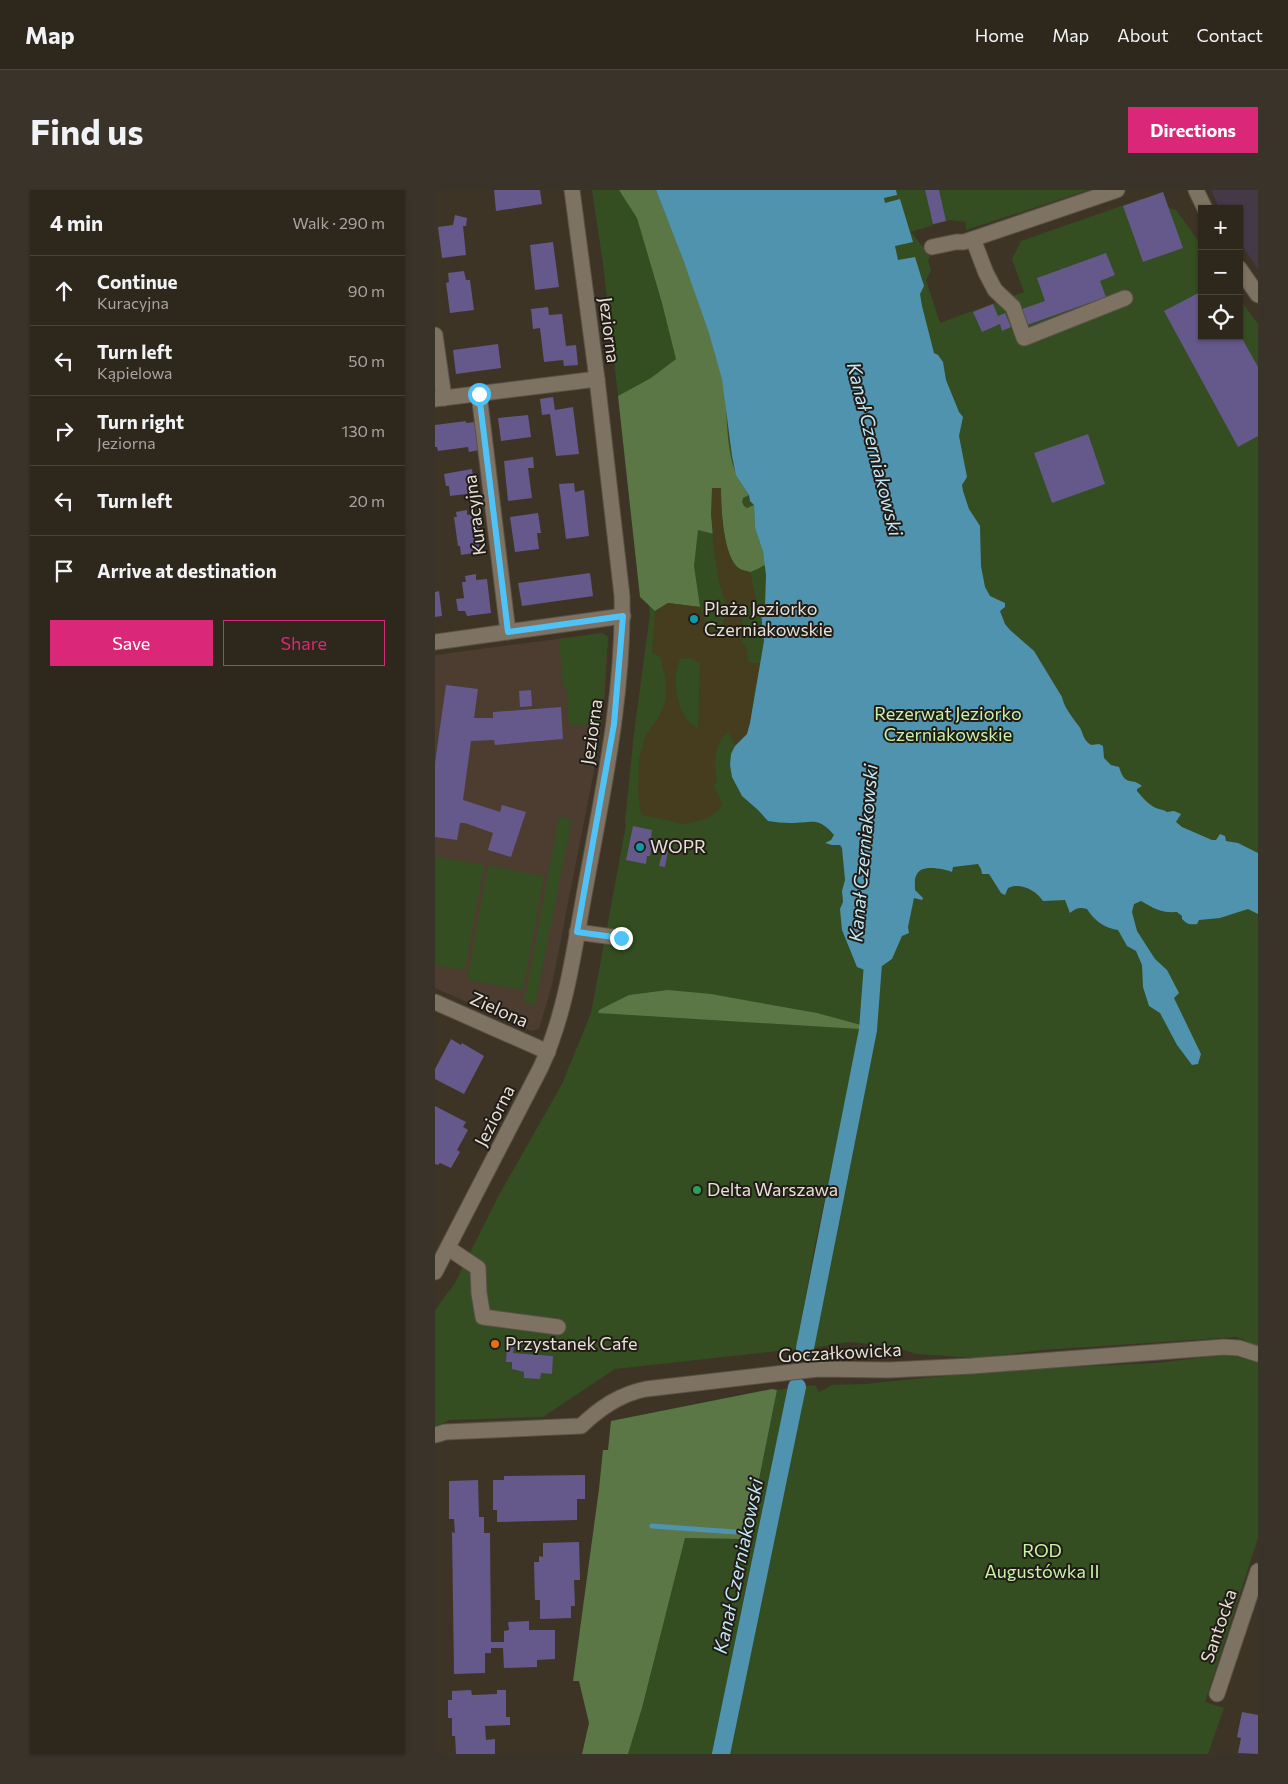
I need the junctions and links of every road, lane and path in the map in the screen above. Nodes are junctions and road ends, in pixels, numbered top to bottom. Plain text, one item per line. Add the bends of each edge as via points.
1 (572, 190) edge
2 (1117, 190) edge
3 (1197, 190) edge
4 (1203, 205) edge
5 (973, 239) junction
6 (932, 247) dead end
7 (1243, 274) edge
8 (1258, 295) edge
9 (1125, 298) dead end
10 (435, 334) edge
11 (597, 379) junction
12 (479, 394) junction
13 (439, 399) edge
14 (623, 616) junction
15 (508, 632) junction
16 (435, 642) edge
17 (577, 932) junction
18 (621, 938) dead end
19 (435, 1002) edge
20 (548, 1052) junction
21 (443, 1249) edge
22 (435, 1272) edge
23 (558, 1327) dead end
24 (1258, 1354) edge
25 (435, 1436) edge
26 (1258, 1571) edge
27 (1217, 1694) dead end

1 - 11 street, Jeziorna
2 - 5 street
3 - 4 street
5 - 6 street
5 - 9 street via 995,290 1013,307 1023,338
7 - 8 street
10 - 13 street
11 - 12 street
11 - 14 street, Jeziorna
12 - 13 street
12 - 15 street, Kuracyjna
14 - 15 street
14 - 17 street, Jeziorna via 614,724
15 - 16 street
17 - 18 street
17 - 20 street, Jeziorna via 565,997
19 - 20 street, Zielona
20 - 21 street, Jeziorna
21 - 22 street, Jeziorna
21 - 23 street via 478,1268 483,1317
24 - 25 street, Goczałkowicka via 1224,1347 972,1366 818,1369 629,1392 595,1412 581,1426 445,1432
26 - 27 street, Santocka

